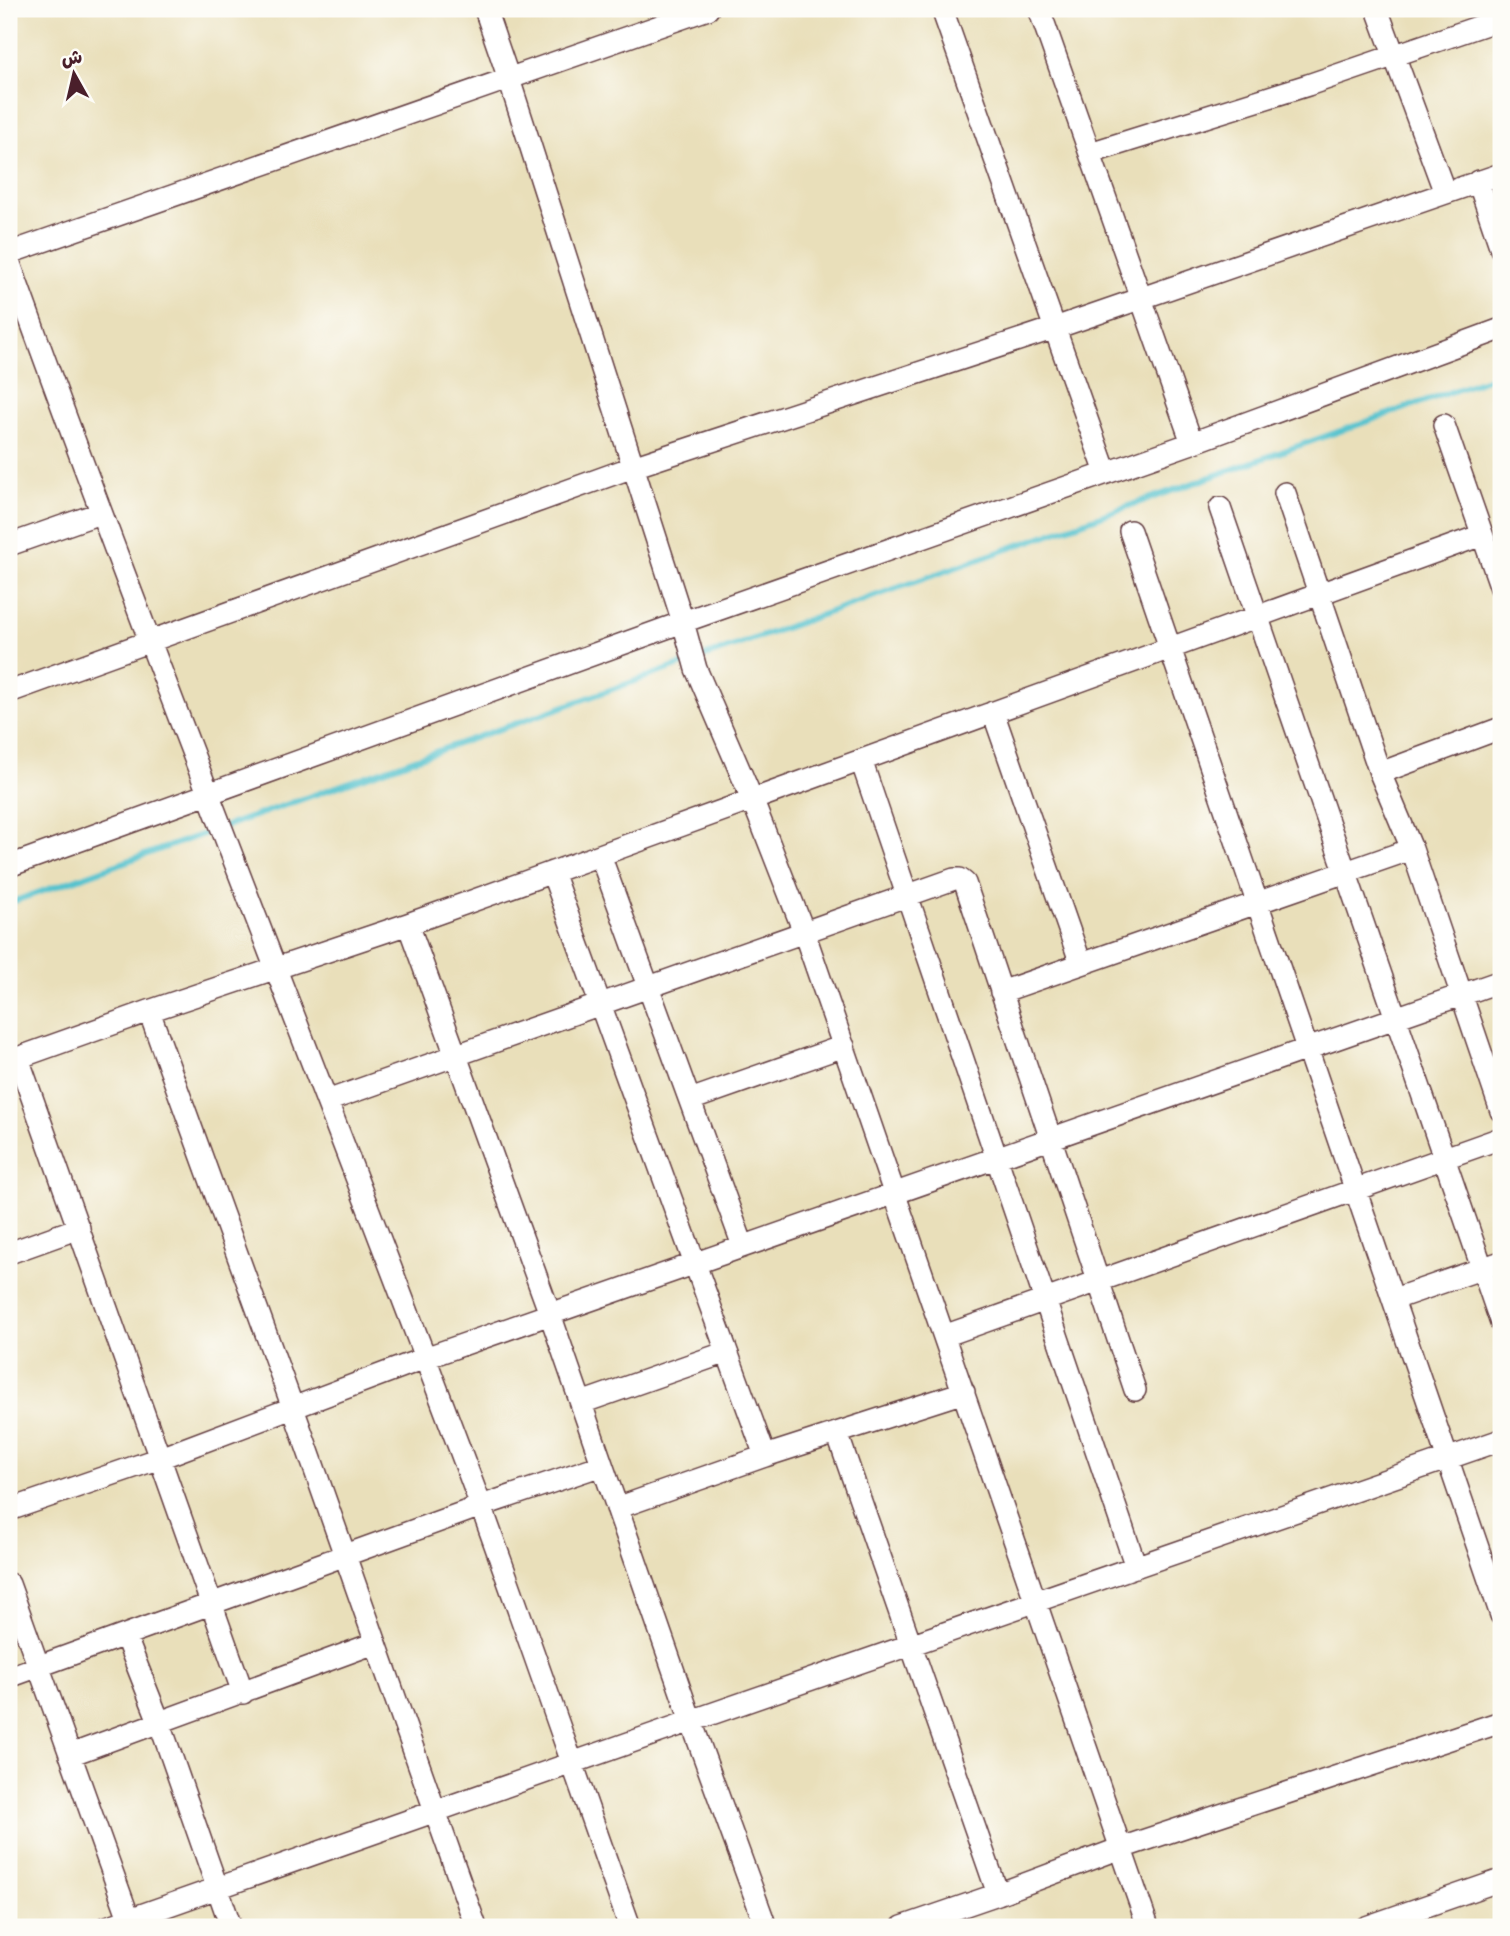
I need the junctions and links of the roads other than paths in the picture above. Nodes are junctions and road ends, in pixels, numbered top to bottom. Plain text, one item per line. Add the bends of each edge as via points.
1 (485, 9) edge
2 (708, 9) edge
3 (942, 9) edge
4 (1039, 9) edge
5 (1377, 9) edge
6 (1501, 19) edge
7 (1394, 57) junction
8 (509, 79) junction
9 (1090, 153) junction
10 (1501, 174) edge
11 (1478, 181) junction
12 (1445, 193) junction
13 (1501, 249) edge
14 (9, 253) edge
15 (9, 261) edge
16 (1141, 298) junction
17 (1055, 328) junction
18 (1501, 329) edge
19 (1444, 425) dead end
20 (1192, 443) junction
21 (633, 467) junction
22 (1105, 473) junction
23 (1285, 493) dead end
24 (1220, 508) dead end
25 (100, 513) junction
26 (1130, 530) dead end
27 (1482, 535) junction
28 (9, 545) edge
29 (1501, 588) edge
30 (1319, 595) junction
31 (1257, 616) junction
32 (684, 622) junction
33 (150, 641) junction
34 (1171, 648) junction
35 (9, 692) edge
36 (993, 712) junction
37 (1501, 728) edge
38 (861, 760) junction
39 (1380, 773) junction
40 (208, 794) junction
41 (752, 799) junction
42 (1412, 849) junction
43 (600, 855) junction
44 (9, 866) edge
45 (1345, 871) junction
46 (552, 872) junction
47 (907, 895) junction
48 (1257, 902) junction
49 (408, 924) junction
50 (804, 932) junction
51 (1081, 964) junction
52 (276, 968) junction
53 (1501, 981) edge
54 (648, 986) junction
55 (1002, 992) junction
56 (1461, 996) junction
57 (600, 1004) junction
58 (149, 1011) junction
59 (1396, 1018) junction
60 (844, 1046) junction
61 (1308, 1049) junction
62 (456, 1056) junction
63 (13, 1059) edge
64 (690, 1100) junction
65 (327, 1101) junction
66 (1501, 1111) edge
67 (1501, 1138) edge
68 (1051, 1139) junction
69 (997, 1158) junction
70 (1444, 1158) junction
71 (1356, 1190) junction
72 (895, 1194) junction
73 (79, 1228) junction
74 (743, 1245) junction
75 (9, 1252) edge
76 (694, 1264) junction
77 (1492, 1265) edge
78 (1099, 1281) junction
79 (1394, 1299) junction
80 (1045, 1300) junction
81 (550, 1314) junction
82 (1501, 1323) edge
83 (944, 1336) junction
84 (727, 1352) junction
85 (425, 1358) junction
86 (1135, 1390) dead end
87 (964, 1392) junction
88 (581, 1404) junction
89 (293, 1408) junction
90 (836, 1433) junction
91 (1501, 1440) edge
92 (765, 1456) junction
93 (160, 1458) junction
94 (1448, 1458) junction
95 (602, 1465) junction
96 (481, 1506) junction
97 (617, 1508) junction
98 (9, 1510) edge
99 (345, 1555) junction
100 (1136, 1567) junction
101 (9, 1584) edge
102 (1036, 1601) junction
103 (211, 1604) junction
104 (1501, 1615) edge
105 (125, 1635) junction
106 (375, 1643) junction
107 (910, 1645) junction
108 (38, 1666) junction
109 (9, 1677) edge
110 (243, 1693) junction
111 (691, 1721) junction
112 (1501, 1722) edge
113 (160, 1724) junction
114 (69, 1755) junction
115 (572, 1763) junction
116 (435, 1812) junction
117 (1121, 1848) junction
118 (1501, 1880) edge
119 (218, 1889) junction
120 (998, 1894) junction
121 (131, 1923) edge
122 (107, 1927) edge
123 (231, 1927) edge
124 (476, 1927) edge
125 (630, 1927) edge
126 (766, 1927) edge
127 (902, 1927) edge
128 (1148, 1927) edge
129 (1366, 1927) edge

1 - 8 street
2 - 8 street
3 - 17 street
4 - 9 street
5 - 7 street
6 - 7 street
7 - 9 street
7 - 12 street
8 - 14 street
8 - 21 street
9 - 16 street
10 - 11 street
11 - 12 street
11 - 13 street
12 - 16 street
15 - 25 street
16 - 17 street
16 - 20 street
17 - 21 street
17 - 22 street
18 - 20 street
19 - 27 street
20 - 22 street
21 - 32 street
21 - 33 street
22 - 32 street
23 - 30 street
24 - 31 street
25 - 28 street
25 - 33 street
26 - 34 street
27 - 29 street
27 - 30 street
30 - 31 street
30 - 39 street
31 - 34 street
31 - 45 street
32 - 40 street
32 - 41 street via 698,676
33 - 35 street
33 - 40 street
34 - 36 street
34 - 48 street
36 - 38 street
36 - 51 street
37 - 39 street
38 - 41 street
38 - 47 street
39 - 42 street
40 - 44 street
40 - 52 street
41 - 43 street
41 - 50 street
42 - 45 street
42 - 56 street
43 - 46 street
43 - 54 street
45 - 48 street
45 - 59 street
46 - 49 street
46 - 57 street
47 - 50 street
47 - 55 street via 954,879 965,883
47 - 69 street
48 - 51 street
48 - 61 street
49 - 52 street
49 - 62 street
50 - 54 street
50 - 60 street
51 - 55 street
52 - 58 street
52 - 65 street
53 - 56 street
54 - 57 street
54 - 64 street
55 - 68 street
56 - 59 street
56 - 66 street
57 - 62 street
57 - 76 street
58 - 63 street
58 - 89 street
59 - 61 street
59 - 70 street
60 - 64 street
60 - 72 street
61 - 68 street
61 - 71 street
62 - 65 street
62 - 81 street
63 - 73 street
64 - 74 street
65 - 85 street
67 - 70 street
68 - 69 street
68 - 78 street
69 - 72 street
69 - 80 street
70 - 71 street
70 - 77 street
71 - 78 street
71 - 79 street
72 - 74 street
72 - 83 street
73 - 75 street
73 - 93 street
74 - 76 street
76 - 81 street
76 - 84 street
77 - 79 street
77 - 82 street
78 - 80 street
78 - 86 street
79 - 94 street
80 - 83 street
80 - 100 street
81 - 85 street
81 - 88 street
83 - 87 street
84 - 88 street
84 - 92 street
85 - 89 street
85 - 96 street
87 - 90 street
87 - 102 street
88 - 95 street
89 - 93 street
89 - 99 street
90 - 92 street
90 - 107 street
91 - 94 street
92 - 97 street
93 - 98 street
93 - 103 street
94 - 100 street
94 - 104 street
95 - 96 street
95 - 97 street
96 - 99 street
96 - 115 street
97 - 111 street
99 - 103 street
99 - 106 street
100 - 102 street
101 - 108 street
102 - 107 street
102 - 117 street
103 - 105 street
103 - 110 street
105 - 108 street
105 - 113 street
106 - 110 street
106 - 116 street
107 - 111 street
107 - 120 street
108 - 109 street
108 - 114 street
110 - 113 street
111 - 115 street
111 - 126 street
112 - 117 street
113 - 114 street
113 - 119 street
114 - 121 street
115 - 116 street
115 - 125 street
116 - 119 street
116 - 124 street
117 - 120 street
117 - 128 street
118 - 129 street
119 - 121 street
119 - 123 street
120 - 127 street
121 - 122 street

